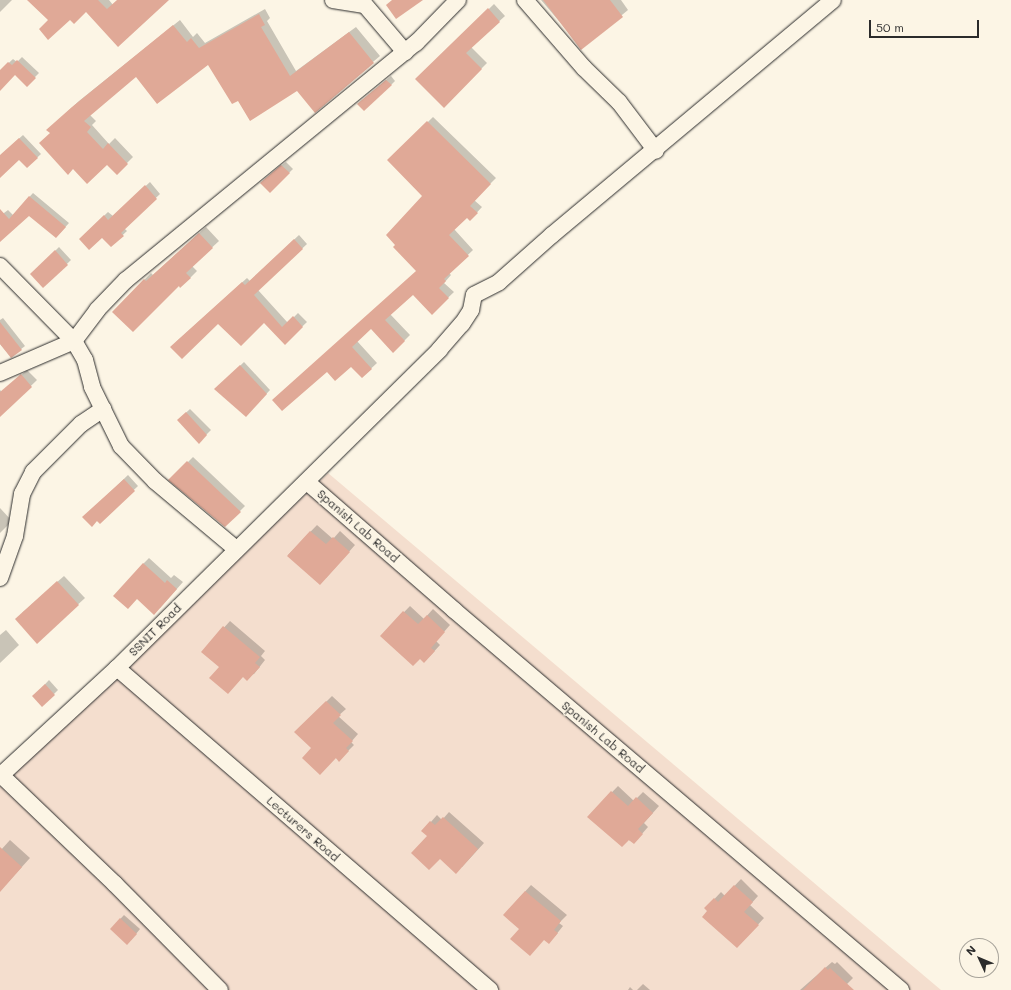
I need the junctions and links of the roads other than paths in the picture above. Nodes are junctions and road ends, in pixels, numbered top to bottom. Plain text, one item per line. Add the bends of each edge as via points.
1 (333, 0) edge
2 (458, 0) edge
3 (525, 0) edge
4 (833, 0) edge
5 (405, 52) junction
6 (656, 151) junction
7 (0, 266) edge
8 (74, 341) junction
9 (0, 373) edge
10 (103, 410) junction
11 (308, 482) junction
12 (236, 549) junction
13 (0, 578) edge
14 (117, 668) junction
15 (0, 776) edge
16 (220, 990) edge
17 (490, 990) edge
18 (901, 990) edge

1 - 5 street via 365,4
2 - 5 street
3 - 6 street via 584,68 619,102
4 - 6 street, SSNIT Road
5 - 8 street via 126,280 97,310
6 - 11 street, SSNIT Road via 552,235 499,282 474,295 471,310 462,324
7 - 8 street
8 - 9 street
8 - 10 street via 85,360 92,386
10 - 12 street via 120,446 155,481
10 - 13 street via 76,429 33,472 22,494 15,536
11 - 12 street, SSNIT Road
11 - 18 street, Spanish Lab Road via 454,610
12 - 14 street, SSNIT Road
14 - 15 street, SSNIT Road
14 - 17 street, Lecturers Road
15 - 16 street via 115,884

